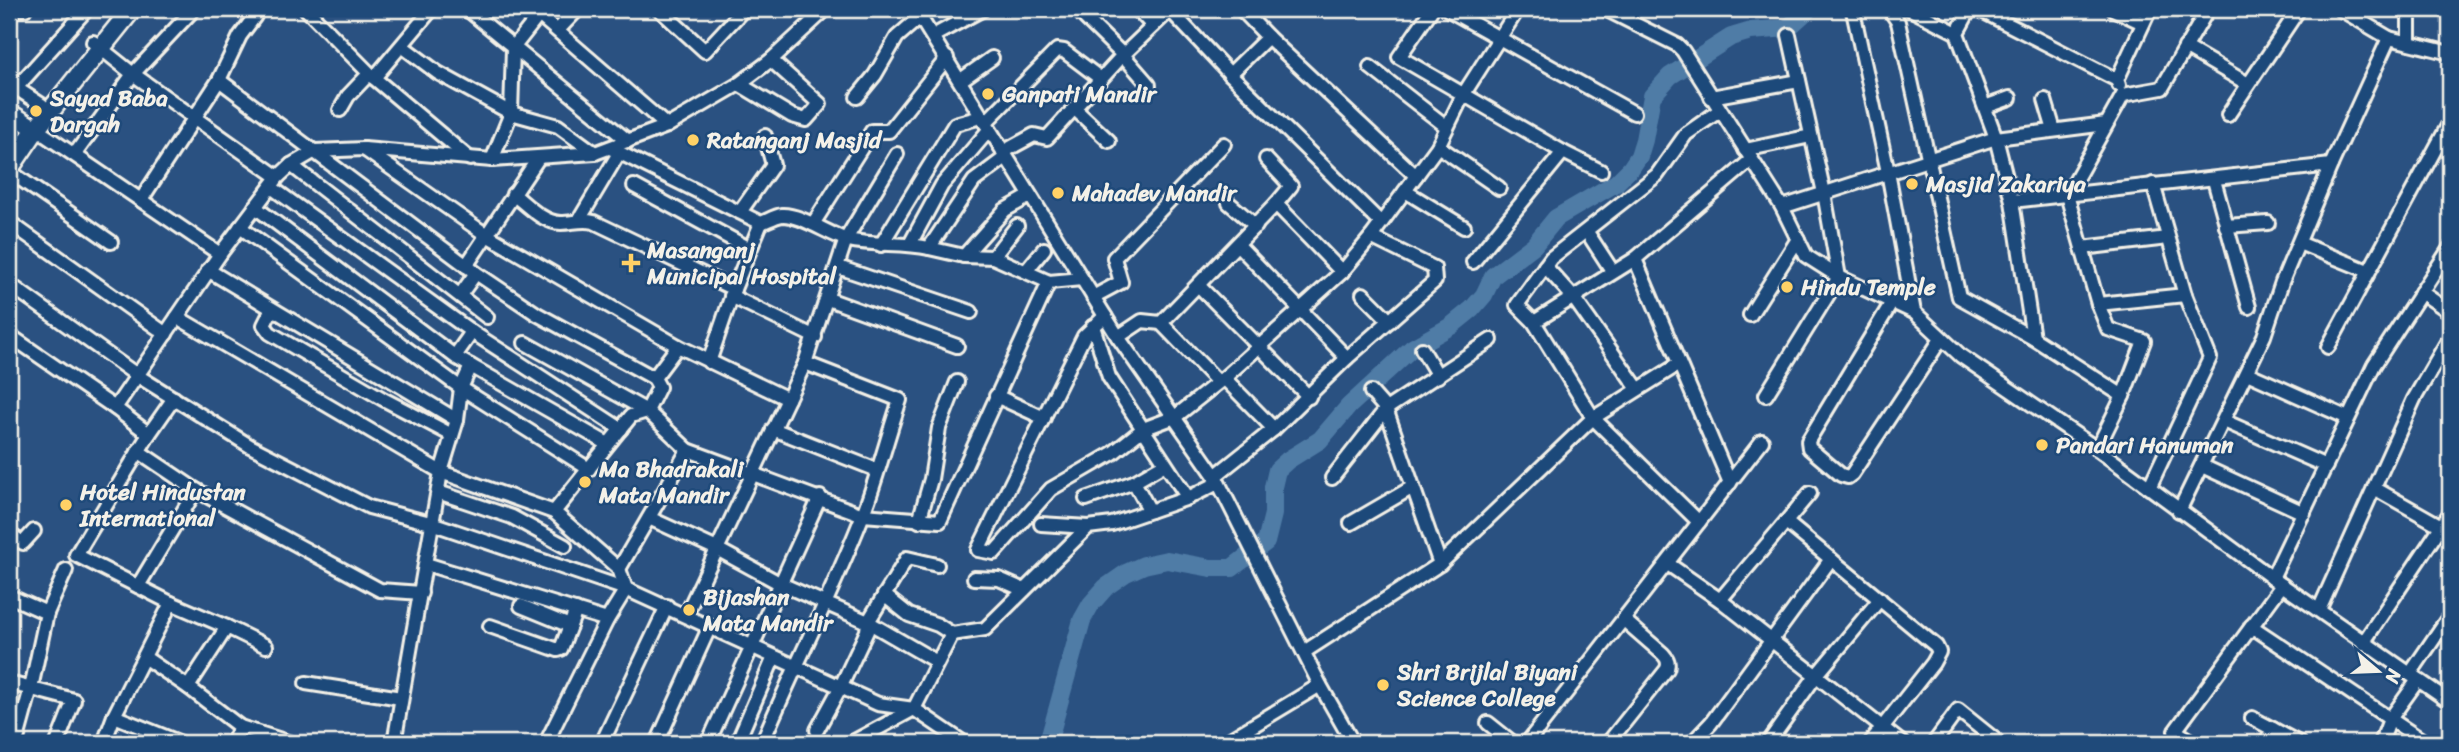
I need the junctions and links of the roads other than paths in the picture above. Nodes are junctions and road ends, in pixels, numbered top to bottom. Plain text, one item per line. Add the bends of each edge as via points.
1 (9, 9) edge
2 (25, 9) edge
3 (87, 9) edge
4 (121, 9) edge
5 (132, 9) edge
6 (194, 9) edge
7 (256, 9) edge
8 (306, 9) edge
9 (432, 9) edge
10 (467, 9) edge
11 (578, 9) edge
12 (659, 9) edge
13 (744, 9) edge
14 (826, 9) edge
15 (982, 9) edge
16 (1076, 9) edge
17 (1136, 9) edge
18 (1171, 9) edge
19 (1241, 9) edge
20 (1432, 9) edge
21 (1447, 9) edge
22 (1518, 9) edge
23 (1605, 9) edge
24 (1889, 9) edge
25 (1910, 9) edge
26 (1970, 9) edge
27 (1978, 9) edge
28 (2113, 9) edge
29 (2150, 9) edge
30 (2208, 9) edge
31 (2299, 9) edge
32 (2340, 9) edge
33 (2409, 9) edge
34 (1853, 11) dead end
35 (535, 12) edge
36 (919, 12) edge
37 (2143, 23) junction
38 (1153, 26) junction
39 (558, 30) junction
40 (1957, 33) junction
41 (1789, 34) dead end
42 (933, 36) junction
43 (1268, 37) junction
44 (1499, 37) junction
45 (2389, 38) junction
46 (2409, 42) junction
47 (97, 45) junction
48 (402, 46) junction
49 (2185, 47) junction
50 (513, 48) junction
51 (2450, 53) edge
52 (1123, 55) junction
53 (947, 58) junction
54 (992, 58) dead end
55 (771, 60) junction
56 (1370, 67) dead end
57 (132, 74) junction
58 (1230, 74) junction
59 (372, 76) junction
60 (1101, 79) junction
61 (219, 80) junction
62 (961, 80) junction
63 (1799, 80) junction
64 (2117, 80) junction
65 (739, 83) junction
66 (2248, 84) junction
67 (1149, 85) dead end
68 (13, 86) edge
69 (1464, 95) junction
70 (2123, 95) junction
71 (857, 97) dead end
72 (1711, 97) junction
73 (2010, 98) dead end
74 (2046, 100) dead end
75 (42, 105) junction
76 (1985, 107) junction
77 (1075, 109) junction
78 (340, 110) dead end
79 (1719, 111) junction
80 (9, 112) edge
81 (510, 113) junction
82 (1634, 113) dead end
83 (2228, 115) dead end
84 (194, 118) junction
85 (2450, 121) edge
86 (985, 123) junction
87 (2106, 124) junction
88 (667, 125) junction
89 (32, 126) junction
90 (1447, 127) junction
91 (2054, 130) junction
92 (765, 136) dead end
93 (1811, 136) junction
94 (1996, 138) junction
95 (628, 141) junction
96 (1109, 141) dead end
97 (1224, 144) dead end
98 (1438, 146) junction
99 (9, 148) edge
100 (364, 149) junction
101 (315, 151) junction
102 (615, 151) junction
103 (1563, 152) junction
104 (595, 153) junction
105 (75, 154) junction
106 (897, 154) dead end
107 (1004, 154) junction
108 (1748, 155) junction
109 (539, 157) junction
110 (470, 159) junction
111 (1266, 159) dead end
112 (1929, 159) junction
113 (492, 160) junction
114 (291, 165) junction
115 (2331, 165) junction
116 (9, 170) edge
117 (1601, 171) dead end
118 (1888, 172) junction
119 (1416, 176) junction
120 (2214, 180) junction
121 (275, 182) junction
122 (2152, 184) junction
123 (634, 186) dead end
124 (1499, 188) dead end
125 (1405, 191) junction
126 (1824, 193) junction
127 (513, 194) junction
128 (2067, 195) junction
129 (1030, 196) junction
130 (141, 200) junction
131 (2012, 201) junction
132 (1229, 203) dead end
133 (1276, 204) junction
134 (255, 207) junction
135 (1782, 207) junction
136 (740, 212) junction
137 (579, 220) junction
138 (9, 222) edge
139 (761, 223) junction
140 (1381, 223) junction
141 (2268, 223) dead end
142 (813, 224) junction
143 (1017, 226) dead end
144 (1256, 226) junction
145 (2226, 226) junction
146 (240, 227) junction
147 (1464, 227) dead end
148 (1587, 232) junction
149 (485, 234) junction
150 (1371, 237) junction
151 (2168, 238) junction
152 (846, 239) junction
153 (1798, 239) junction
154 (111, 242) dead end
155 (2299, 243) junction
156 (910, 244) junction
157 (881, 245) junction
158 (1238, 245) junction
159 (929, 248) junction
160 (2082, 248) junction
161 (2450, 248) edge
162 (750, 249) junction
163 (1044, 250) dead end
164 (220, 254) junction
165 (964, 256) junction
166 (993, 257) junction
167 (1635, 258) junction
168 (1473, 262) dead end
169 (1545, 266) junction
170 (838, 267) junction
171 (471, 269) junction
172 (208, 270) junction
173 (1026, 271) junction
174 (2368, 271) junction
175 (1342, 272) junction
176 (1613, 272) junction
177 (1839, 277) junction
178 (1082, 279) junction
179 (1049, 282) junction
180 (9, 284) edge
181 (1199, 286) junction
182 (732, 292) junction
183 (2421, 292) junction
184 (1363, 295) dead end
185 (2185, 295) junction
186 (1093, 297) junction
187 (1573, 297) junction
188 (464, 299) junction
189 (828, 299) junction
190 (1892, 302) junction
191 (2098, 304) junction
192 (2249, 307) dead end
193 (272, 309) junction
194 (1299, 309) junction
195 (971, 312) dead end
196 (1914, 312) junction
197 (2450, 312) edge
198 (1749, 315) dead end
199 (1105, 316) junction
200 (177, 317) junction
201 (487, 317) dead end
202 (457, 321) junction
203 (1390, 321) junction
204 (1534, 322) junction
205 (1161, 323) junction
206 (1093, 326) junction
207 (472, 332) junction
208 (166, 334) junction
209 (9, 335) edge
210 (814, 337) junction
211 (1118, 337) junction
212 (2450, 337) edge
213 (1941, 338) junction
214 (2033, 338) junction
215 (1491, 340) dead end
216 (525, 343) dead end
217 (678, 346) junction
218 (957, 346) dead end
219 (1258, 346) junction
220 (2328, 347) dead end
221 (1422, 349) dead end
222 (455, 356) junction
223 (1347, 358) junction
224 (709, 362) junction
225 (805, 363) junction
226 (1679, 363) junction
227 (471, 366) junction
228 (2247, 373) junction
229 (138, 376) junction
230 (1438, 376) junction
231 (654, 378) junction
232 (1221, 380) junction
233 (957, 382) dead end
234 (461, 388) junction
235 (1638, 389) junction
236 (1371, 393) dead end
237 (1766, 395) dead end
238 (996, 396) junction
239 (2123, 396) junction
240 (1308, 397) junction
241 (174, 398) junction
242 (788, 399) junction
243 (115, 408) junction
244 (1386, 409) junction
245 (647, 411) junction
246 (1175, 416) junction
247 (1044, 418) junction
248 (1593, 418) junction
249 (2348, 418) junction
250 (457, 420) junction
251 (2224, 421) junction
252 (621, 429) junction
253 (774, 429) junction
254 (1143, 429) junction
255 (1274, 429) junction
256 (149, 434) junction
257 (452, 435) junction
258 (1762, 441) dead end
259 (608, 444) junction
260 (2097, 449) junction
261 (688, 450) junction
262 (138, 451) junction
263 (1165, 464) junction
264 (2202, 466) junction
265 (2326, 466) junction
266 (589, 469) junction
267 (877, 470) junction
268 (441, 472) junction
269 (754, 473) junction
270 (1332, 478) dead end
271 (1217, 480) junction
272 (1134, 482) junction
273 (1730, 484) junction
274 (1413, 486) junction
275 (2149, 488) junction
276 (2374, 488) junction
277 (196, 490) junction
278 (438, 492) junction
279 (1810, 493) dead end
280 (820, 497) junction
281 (1188, 498) junction
282 (1086, 499) dead end
283 (1150, 511) junction
284 (2179, 511) junction
285 (554, 512) junction
286 (2304, 513) junction
287 (2450, 513) edge
288 (863, 515) junction
289 (649, 518) junction
290 (919, 521) junction
291 (1699, 522) junction
292 (1786, 522) junction
293 (1351, 523) dead end
294 (434, 524) junction
295 (1041, 524) dead end
296 (1088, 527) junction
297 (2446, 528) edge
298 (34, 531) dead end
299 (9, 534) edge
300 (565, 546) dead end
301 (717, 550) junction
302 (1831, 559) junction
303 (426, 564) junction
304 (1440, 564) junction
305 (1668, 564) junction
306 (937, 565) dead end
307 (619, 569) junction
308 (66, 570) dead end
309 (974, 578) dead end
310 (2277, 582) junction
311 (781, 584) junction
312 (138, 586) junction
313 (626, 589) junction
314 (1024, 590) junction
315 (421, 593) junction
316 (884, 595) junction
317 (9, 596) edge
318 (1880, 599) junction
319 (1720, 600) junction
320 (171, 603) junction
321 (826, 604) junction
322 (521, 606) dead end
323 (667, 606) junction
324 (576, 610) junction
325 (2319, 610) junction
326 (47, 613) junction
327 (687, 615) junction
328 (2450, 615) edge
329 (607, 620) junction
330 (1624, 620) junction
331 (868, 622) junction
332 (490, 626) dead end
333 (570, 626) junction
334 (710, 626) junction
335 (2251, 626) junction
336 (227, 627) junction
337 (952, 634) junction
338 (1771, 639) junction
339 (2364, 643) junction
340 (751, 645) junction
341 (266, 646) dead end
342 (1304, 652) junction
343 (144, 657) junction
344 (774, 657) junction
345 (937, 662) junction
346 (794, 666) junction
347 (1815, 677) junction
348 (2414, 677) junction
349 (306, 682) dead end
350 (9, 683) edge
351 (1320, 685) junction
352 (841, 686) junction
353 (188, 687) junction
354 (31, 688) junction
355 (401, 698) junction
356 (2449, 699) edge
357 (914, 709) junction
358 (114, 716) junction
359 (2252, 718) dead end
360 (2390, 719) junction
361 (1488, 723) dead end
362 (240, 727) junction
363 (1881, 728) junction
364 (2273, 729) junction
365 (817, 730) dead end
366 (16, 743) edge
367 (57, 743) edge
368 (104, 743) edge
369 (181, 743) edge
370 (233, 743) edge
371 (291, 743) edge
372 (394, 743) edge
373 (546, 743) edge
374 (602, 743) edge
375 (657, 743) edge
376 (708, 743) edge
377 (737, 743) edge
378 (762, 743) edge
379 (851, 743) edge
380 (964, 743) edge
381 (1224, 743) edge
382 (1353, 743) edge
383 (1513, 743) edge
384 (1527, 743) edge
385 (1608, 743) edge
386 (1692, 743) edge
387 (1768, 743) edge
388 (1870, 743) edge
389 (1902, 743) edge
390 (1934, 743) edge
391 (1999, 743) edge
392 (2195, 743) edge
393 (2266, 743) edge
394 (2299, 743) edge
395 (2381, 743) edge
396 (2426, 743) edge

1 - 2 street
3 - 68 street
4 - 47 main road
5 - 47 main road
6 - 57 street
7 - 61 street
8 - 59 street
9 - 48 street
10 - 50 street
11 - 39 street
12 - 13 street via 705,51
14 - 55 street
15 - 42 street
16 - 52 street
17 - 38 street
18 - 38 street
18 - 58 street
19 - 43 street
20 - 69 street via 1399,57
21 - 44 street
22 - 44 street
23 - 72 street via 1677,45
24 - 112 street via 1898,22
25 - 40 street
26 - 40 street
27 - 64 street
28 - 37 street
29 - 37 street
30 - 49 street
31 - 66 street
32 - 45 street
33 - 46 street
34 - 118 street
35 - 39 street
35 - 50 street
36 - 42 street
36 - 71 street
37 - 64 street
38 - 52 street
39 - 88 street
40 - 76 street
41 - 63 street
42 - 53 street
43 - 58 street
43 - 119 street
44 - 69 street
44 - 82 street
45 - 46 street
45 - 115 street
46 - 51 street
47 - 57 street
47 - 75 main road
47 - 89 main road
48 - 59 street
48 - 81 street via 438,73
49 - 66 street
49 - 70 street via 2162,88
50 - 81 street
50 - 95 street
52 - 60 street
52 - 67 street
53 - 62 street
53 - 142 street via 889,131 872,131
54 - 62 street
55 - 65 street
55 - 65 street via 820,104 806,120
56 - 90 street
57 - 84 street
57 - 105 street
58 - 140 street
59 - 78 street via 348,96
59 - 110 street
60 - 77 street
60 - 86 street via 1057,50
61 - 84 street
61 - 101 street
62 - 86 street
63 - 72 street
63 - 93 street
64 - 70 street
65 - 88 street
66 - 83 street
68 - 75 street
69 - 90 street
69 - 103 street
70 - 87 street
72 - 79 street
73 - 76 street
74 - 91 street
75 - 89 main road
76 - 94 street
77 - 96 street
77 - 107 street via 1047,138 1034,135
79 - 108 street
79 - 148 street via 1683,137 1657,175
80 - 89 main road
81 - 104 street via 558,126
81 - 113 street
84 - 121 street
84 - 130 street
85 - 174 street
86 - 107 street
86 - 156 street via 942,185
86 - 157 street via 955,124
87 - 91 street
87 - 128 street
88 - 95 street
89 - 99 main road
89 - 105 street
89 - 116 main road
90 - 98 street
91 - 94 street
92 - 136 street via 774,164
93 - 108 street
93 - 126 street
94 - 112 street
94 - 131 street
95 - 102 street
97 - 186 street via 1114,258 1121,282
98 - 119 street
98 - 124 street
100 - 101 street
100 - 110 street
100 - 149 street
101 - 114 street
101 - 171 street
102 - 104 street
102 - 136 street
102 - 137 street
103 - 117 street
103 - 168 street
104 - 109 street
105 - 130 street
106 - 152 street
107 - 129 street
107 - 159 street via 974,181
108 - 135 street
108 - 167 street via 1719,189
109 - 113 street
109 - 127 street
110 - 113 street
111 - 133 street via 1291,186
112 - 118 street
112 - 214 street via 1959,298
114 - 121 street
114 - 188 street
115 - 120 street
115 - 155 street
116 - 154 street
118 - 126 street
118 - 196 street
119 - 125 street
120 - 122 street
120 - 145 street
121 - 134 street
121 - 202 street
122 - 128 street
122 - 151 street
123 - 162 street
125 - 140 street
125 - 147 street
126 - 135 street
126 - 177 street
127 - 137 street via 554,222
127 - 149 street
128 - 131 street
128 - 160 street
129 - 165 street via 1005,210
129 - 178 street
130 - 164 street
131 - 214 street
132 - 144 street
133 - 144 street
133 - 175 street
134 - 146 street
134 - 222 street
135 - 153 street
136 - 139 street
137 - 182 street via 594,222
138 - 208 street
139 - 142 street via 783,215
139 - 162 street
140 - 150 street
141 - 145 street
142 - 152 street
143 - 166 street
144 - 158 street
145 - 192 street
146 - 164 street
146 - 234 street
148 - 169 street
148 - 176 street
149 - 171 street
149 - 217 street
150 - 175 street
150 - 203 street via 1436,273 1435,281
151 - 160 street
151 - 185 street
152 - 157 street
152 - 170 street
153 - 177 street via 1806,256
153 - 198 street
155 - 174 street
155 - 228 street
156 - 157 street
156 - 159 street
158 - 181 street
158 - 194 street
159 - 165 street
160 - 191 street
161 - 183 street
162 - 182 street
163 - 173 street
164 - 172 street
165 - 166 street
166 - 173 street
167 - 176 street
167 - 226 street
169 - 187 street
169 - 204 street via 1517,305
170 - 189 street
170 - 195 street
171 - 188 street
171 - 231 street via 537,314
172 - 193 street
172 - 200 street
173 - 179 street
174 - 220 street
175 - 194 street
176 - 187 street
177 - 190 street
177 - 237 street
178 - 179 street
178 - 186 street
179 - 238 street
180 - 229 street
181 - 205 street
181 - 219 street
182 - 210 street
182 - 224 street
183 - 197 street
183 - 249 street via 2374,365
184 - 203 street
185 - 191 street
185 - 275 street via 2210,358
186 - 199 street
187 - 204 street
187 - 235 street
188 - 201 street
188 - 202 street
189 - 210 street
189 - 218 street
190 - 196 street
190 - 213 street via 1808,441 1841,475 1852,474
191 - 239 street via 2108,329 2144,341
193 - 250 street
193 - 257 street via 264,325 270,333
194 - 219 street
194 - 223 street
196 - 213 street
199 - 206 street
199 - 211 street
200 - 208 street
200 - 268 street
202 - 207 street
203 - 223 street
204 - 248 street
205 - 211 street via 1142,321
205 - 232 street
206 - 247 street
206 - 254 street via 1109,377
207 - 222 street
207 - 252 street
208 - 229 street
209 - 243 street
210 - 225 street
211 - 246 street
212 - 276 street via 2414,399
213 - 260 street
214 - 239 street
215 - 230 street
216 - 245 street
217 - 224 street
217 - 231 street
219 - 232 street
219 - 240 street
221 - 230 street
222 - 227 street
223 - 240 street
224 - 242 street
225 - 242 street
225 - 267 street via 900,400
226 - 235 street
226 - 273 street
227 - 234 street
227 - 259 street
228 - 249 street
228 - 251 street
229 - 241 street
229 - 243 street
230 - 244 street
231 - 245 street via 659,387
232 - 246 street
232 - 255 street
233 - 290 street via 939,428
234 - 250 street
234 - 266 street
235 - 248 street
236 - 244 street
238 - 247 street
238 - 290 street via 940,521
239 - 260 street
240 - 255 street
241 - 256 street
241 - 294 street via 250,446 369,507
242 - 253 street
243 - 256 street
244 - 270 street
244 - 274 street
245 - 252 street via 631,416
245 - 261 street
246 - 254 street
246 - 271 street
247 - 254 street via 978,550 994,553 1051,489 1113,453
248 - 291 street
248 - 304 street
249 - 265 street
250 - 257 street
251 - 264 street
251 - 265 street
252 - 259 street
253 - 267 street
253 - 269 street
254 - 263 street
255 - 271 street
256 - 262 street
257 - 268 street
258 - 273 street
259 - 266 street
260 - 275 street
261 - 269 street
261 - 289 street
262 - 277 street
262 - 312 street via 76,555
263 - 272 street
263 - 281 street
264 - 284 street
264 - 286 street
265 - 286 street
266 - 285 street
267 - 288 street
268 - 278 street
268 - 285 street
269 - 280 street
269 - 301 street
271 - 281 street
271 - 342 street
272 - 282 street
272 - 283 street
273 - 291 street
274 - 293 street
274 - 304 street
275 - 284 street
276 - 297 street
276 - 325 street
277 - 312 street
277 - 315 street via 380,590
278 - 294 street
278 - 300 street via 512,517
279 - 292 street
280 - 288 street
280 - 311 street
281 - 283 street
283 - 296 street
284 - 310 street
285 - 307 street
286 - 310 street
287 - 297 street
288 - 290 street
288 - 321 street
289 - 301 street
289 - 307 street
291 - 305 street
292 - 302 street
292 - 319 street
294 - 303 street
294 - 313 street
295 - 296 street
296 - 314 street
297 - 339 street
298 - 299 street via 23,543
301 - 311 street
301 - 327 street
302 - 318 street
302 - 338 street
303 - 315 street
303 - 324 street
304 - 342 street
305 - 319 street
305 - 330 street
306 - 316 street via 907,558
307 - 313 street
308 - 326 street
309 - 314 street via 999,579
310 - 325 street
310 - 335 street
311 - 321 street
311 - 340 street
312 - 320 street
313 - 323 street
313 - 329 street
314 - 337 street via 985,629
315 - 355 street
316 - 331 street
316 - 337 street via 909,615
317 - 326 street
318 - 347 street
318 - 363 street via 1939,652
319 - 338 street
320 - 336 street
320 - 343 street
321 - 331 street
321 - 346 street
322 - 333 street
323 - 327 street
323 - 374 street
324 - 329 street
324 - 333 street
325 - 339 street
326 - 354 street
327 - 334 street
328 - 348 street
329 - 373 street
330 - 384 street
330 - 385 street via 1667,658 1668,664
331 - 345 street
331 - 352 street
332 - 333 street via 558,650
334 - 340 street
334 - 375 street
335 - 360 street
335 - 392 street via 2175,731
336 - 341 street
336 - 353 street
337 - 345 street
338 - 347 street
338 - 386 street
339 - 348 street
340 - 344 street
340 - 376 street
342 - 351 street
343 - 353 street
343 - 358 street
344 - 346 street
344 - 377 street
345 - 357 street
346 - 352 street
346 - 378 street
347 - 363 street
347 - 387 street
348 - 356 street
348 - 360 street
349 - 355 street
350 - 354 street
351 - 381 street
351 - 382 street
352 - 357 street via 878,705
352 - 365 street
353 - 362 street
354 - 366 street
354 - 367 street via 74,700
355 - 372 street
357 - 379 street
357 - 380 street
358 - 368 street
358 - 369 street
359 - 364 street
360 - 395 street
360 - 396 street
361 - 383 street
362 - 370 street
362 - 371 street
363 - 388 street
363 - 389 street
364 - 393 street
364 - 394 street
390 - 391 street via 1958,710

